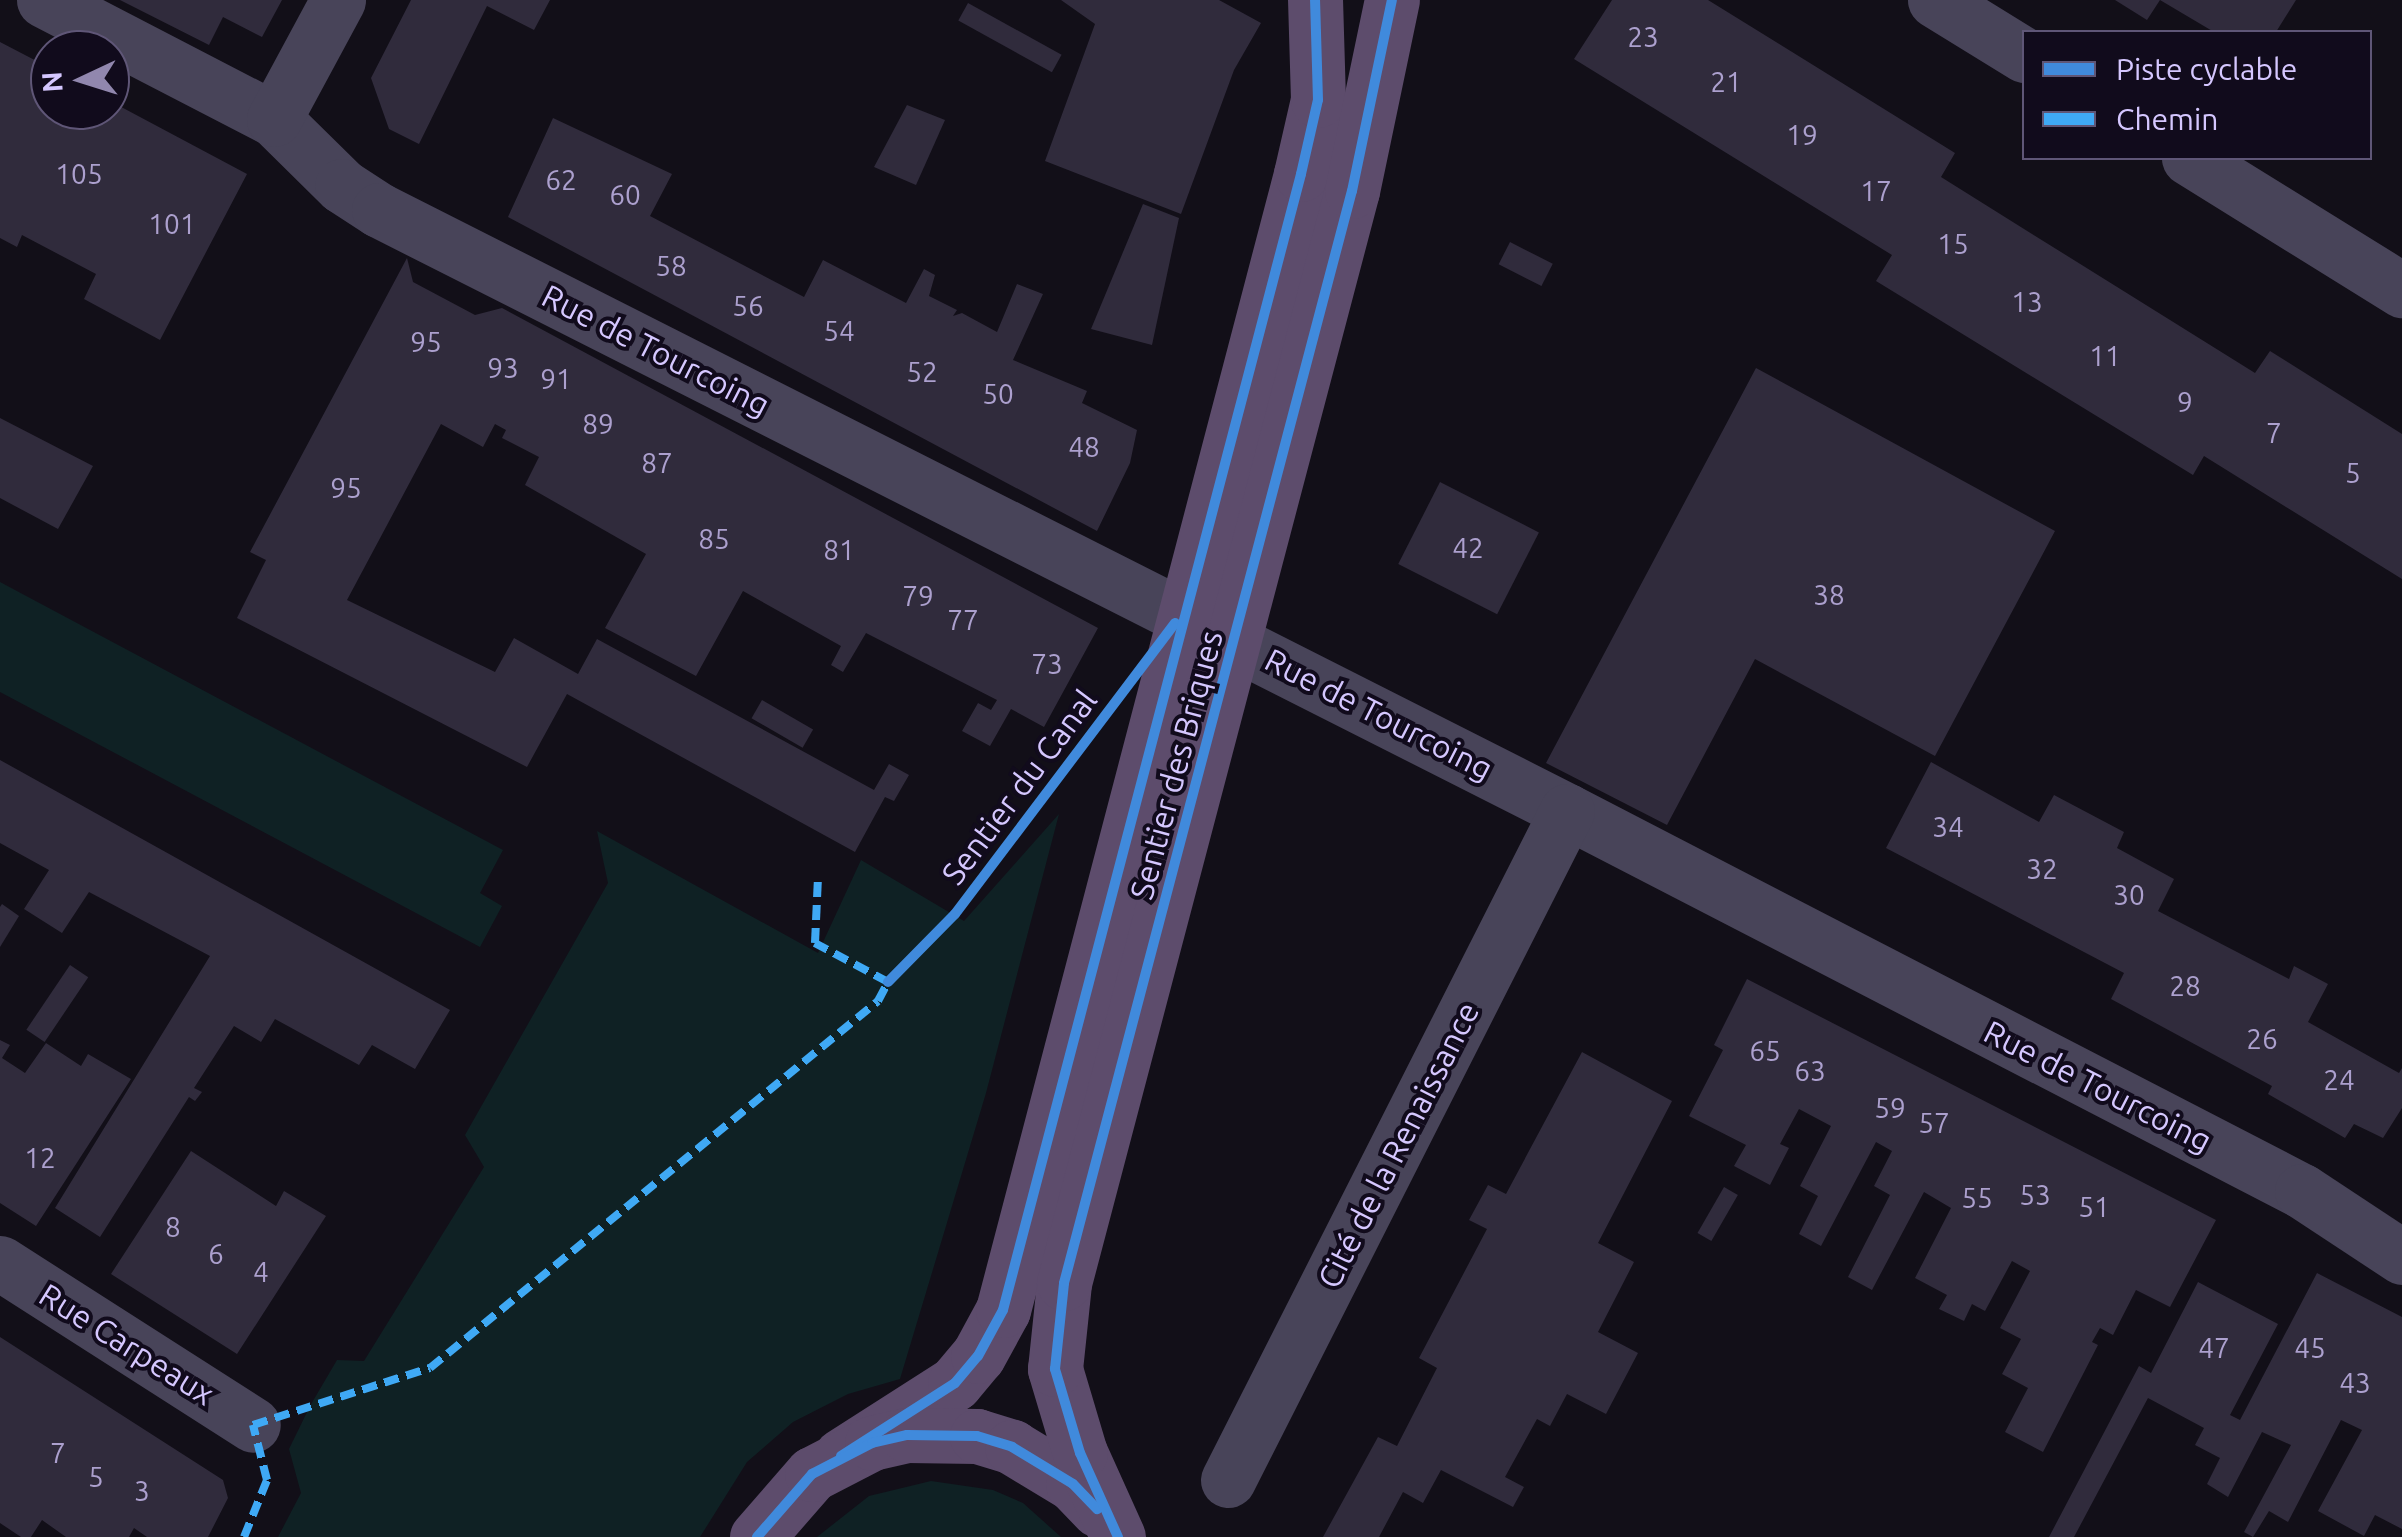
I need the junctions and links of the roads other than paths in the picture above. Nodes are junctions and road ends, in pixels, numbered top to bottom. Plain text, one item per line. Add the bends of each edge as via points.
1 (44, 0) edge
2 (338, 0) edge
3 (1315, 0) edge
4 (1392, 0) edge
5 (1935, 0) edge
6 (2022, 54) edge
7 (274, 119) junction
8 (2192, 160) edge
9 (2402, 290) edge
10 (1182, 616) junction
11 (1235, 640) junction
12 (1568, 810) junction
13 (2396, 1240) edge
14 (0, 1264) edge
15 (253, 1424) dead end
16 (841, 1456) junction
17 (1228, 1480) dead end
18 (757, 1537) edge
19 (1118, 1537) edge

1 - 7 street, Rue de Tourcoing
2 - 7 street
3 - 10 main road, Sentier des Briques via 1318,100
4 - 11 main road, Sentier des Briques via 1352,191
5 - 6 street
7 - 10 street, Rue de Tourcoing via 342,186 379,210
8 - 9 street
10 - 11 street, Rue de Tourcoing
10 - 16 main road, Sentier des Briques via 1003,1310 955,1383
11 - 12 street, Rue de Tourcoing
11 - 19 main road, Sentier des Briques via 1056,1330 1055,1369 1066,1413
12 - 13 street, Rue de Tourcoing
12 - 17 street, Cité de la Renaissance
14 - 15 street, Rue Carpeaux
16 - 18 main road via 787,1496
16 - 19 main road via 907,1435 978,1436 1044,1462 1073,1484

